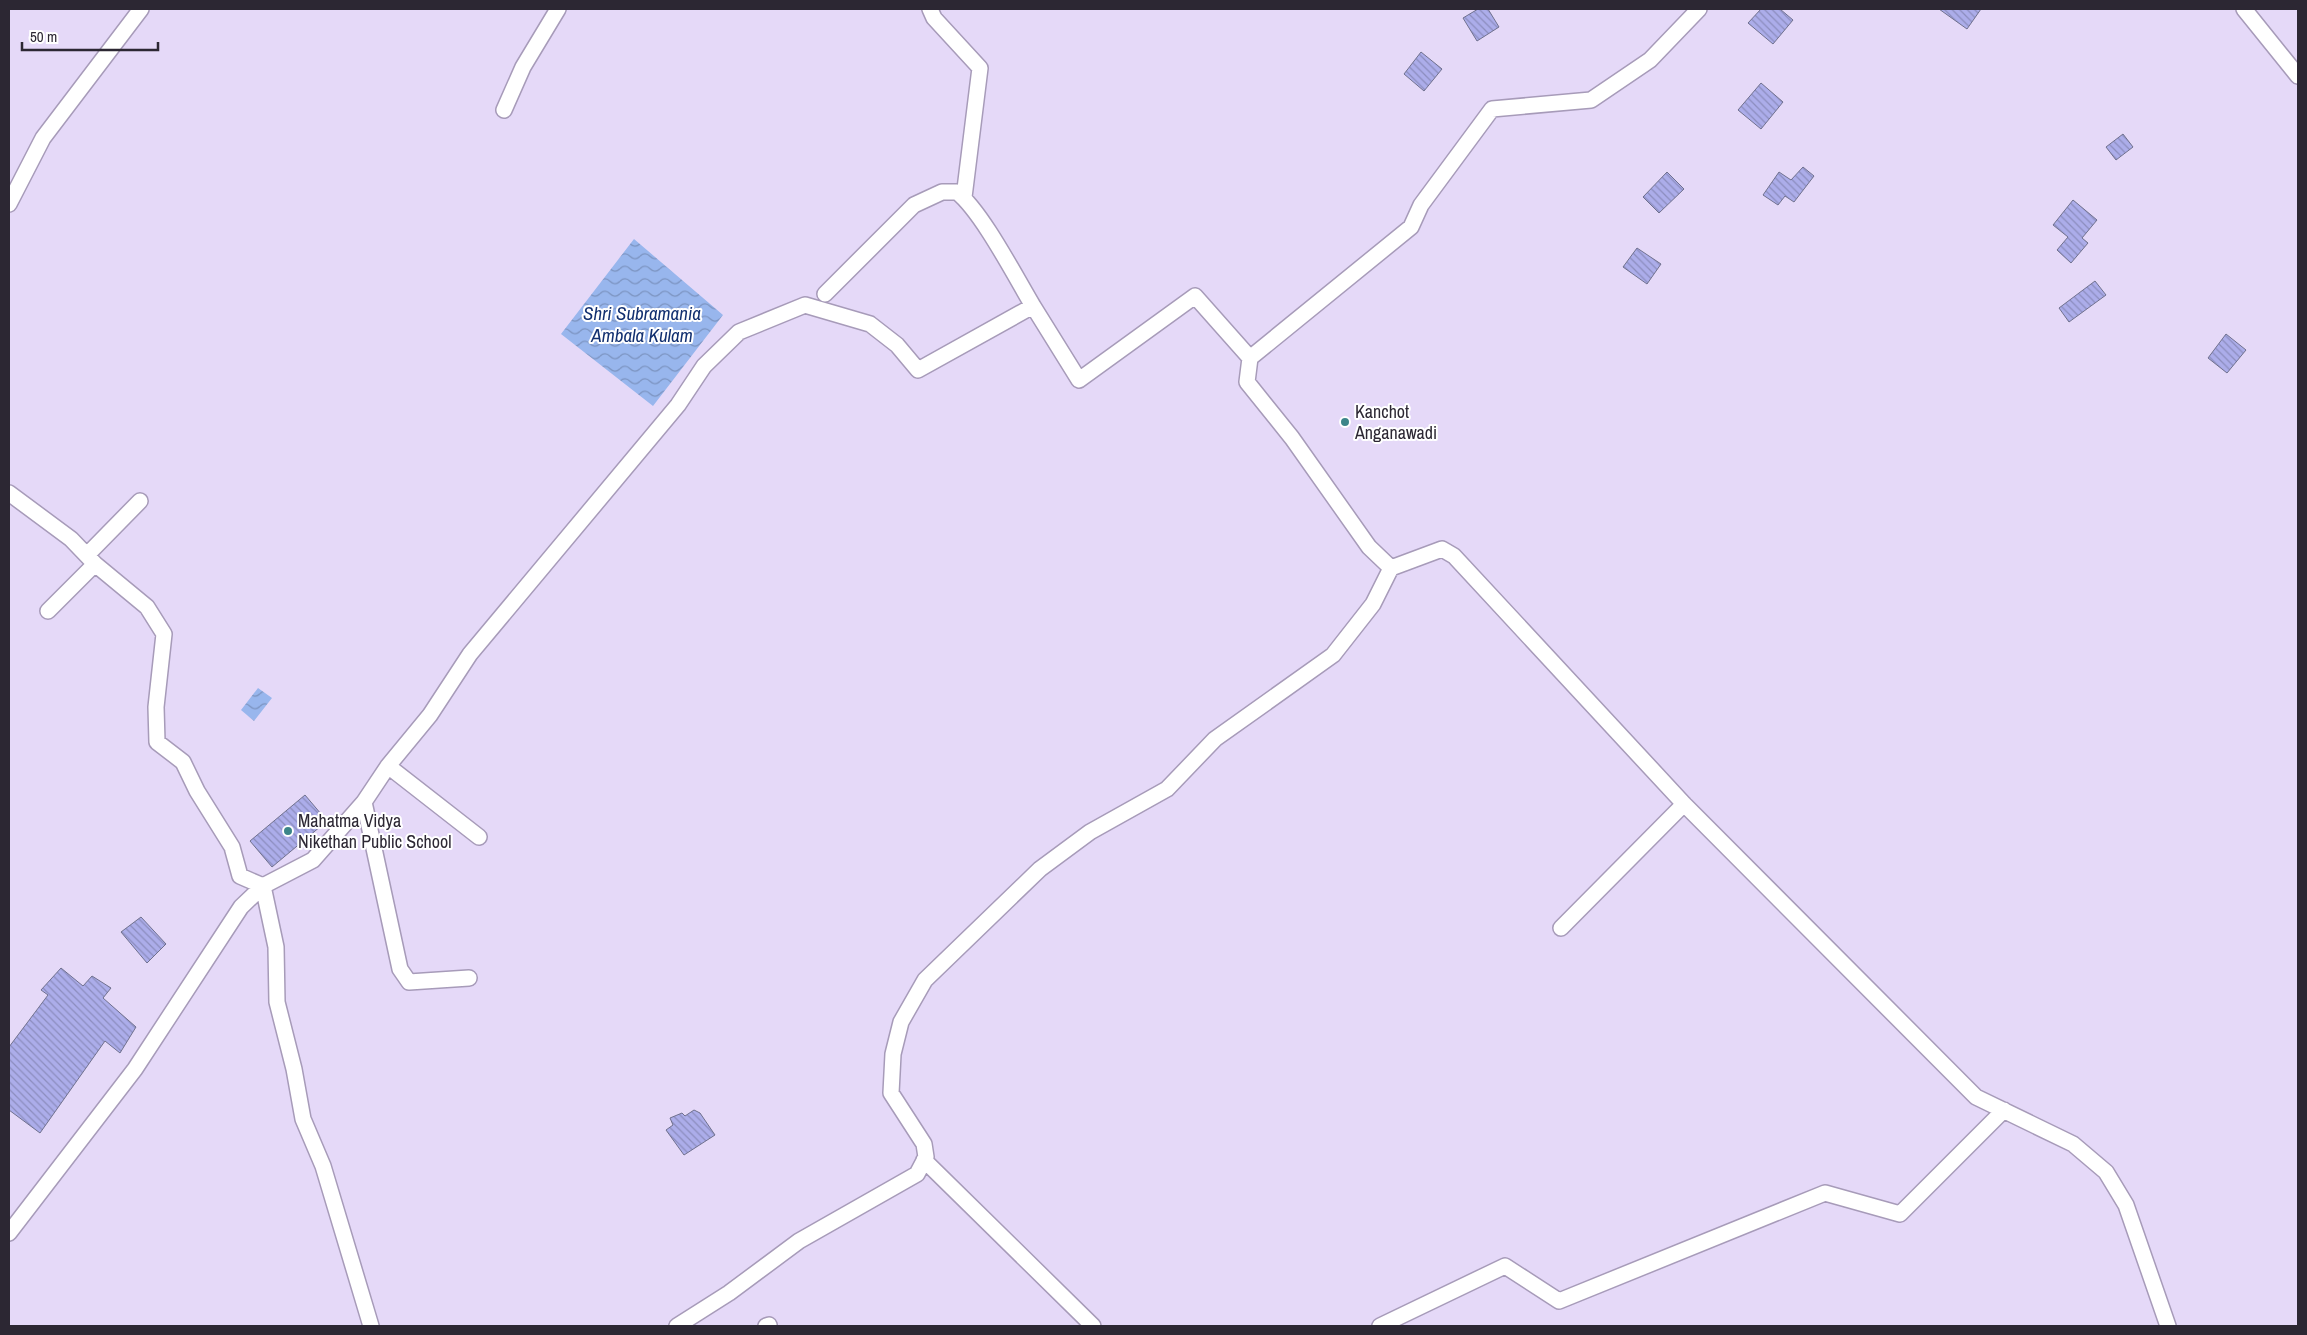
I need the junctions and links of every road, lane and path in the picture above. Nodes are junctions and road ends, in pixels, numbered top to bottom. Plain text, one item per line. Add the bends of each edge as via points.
1 (141, 9) edge
2 (558, 9) edge
3 (930, 9) edge
4 (1699, 9) edge
5 (2244, 9) edge
6 (2298, 76) edge
7 (504, 110) dead end
8 (964, 197) junction
9 (9, 204) edge
10 (824, 294) dead end
11 (1033, 306) junction
12 (1250, 358) junction
13 (9, 493) edge
14 (140, 501) dead end
15 (91, 559) junction
16 (1391, 568) junction
17 (48, 611) dead end
18 (388, 766) junction
19 (364, 802) junction
20 (1684, 804) junction
21 (479, 837) dead end
22 (263, 886) junction
23 (1561, 928) dead end
24 (469, 978) dead end
25 (2004, 1110) junction
26 (924, 1160) junction
27 (9, 1233) edge
28 (371, 1326) edge
29 (677, 1326) edge
30 (1093, 1326) edge
31 (1380, 1326) edge
32 (2168, 1326) edge

1 - 9 street via 43,138
2 - 7 street via 524,67
3 - 8 street via 934,18 980,68
4 - 12 street via 1650,60 1591,100 1492,109 1421,205 1411,227
5 - 6 street
8 - 10 street via 957,192 942,192 914,205
8 - 11 street
11 - 12 street via 1079,380 1195,296
11 - 18 street via 918,370 897,344 870,324 805,305 739,332 704,366 678,404 470,654 430,715
12 - 16 street via 1247,382 1292,438 1369,547
13 - 15 street via 71,539
14 - 15 street
15 - 17 street
15 - 22 street via 147,607 164,634 156,707 157,742 183,762 232,847 240,876
16 - 20 street via 1442,549 1454,556
16 - 26 street via 1373,604 1333,655 1215,739 1167,789 1090,832 1040,869 925,980 901,1022 892,1054 891,1093 924,1144
18 - 19 street
18 - 21 street
19 - 22 street via 313,860
19 - 24 street via 400,969 409,982
20 - 23 street
20 - 25 street via 1976,1097
22 - 27 street via 241,907 135,1069
22 - 28 street via 276,947 277,1002 303,1119 323,1166
25 - 31 street via 1900,1214 1825,1193 1559,1301 1506,1266
25 - 32 street via 2073,1144 2106,1172 2126,1206
26 - 29 street via 916,1174 799,1241 729,1293
26 - 30 street

